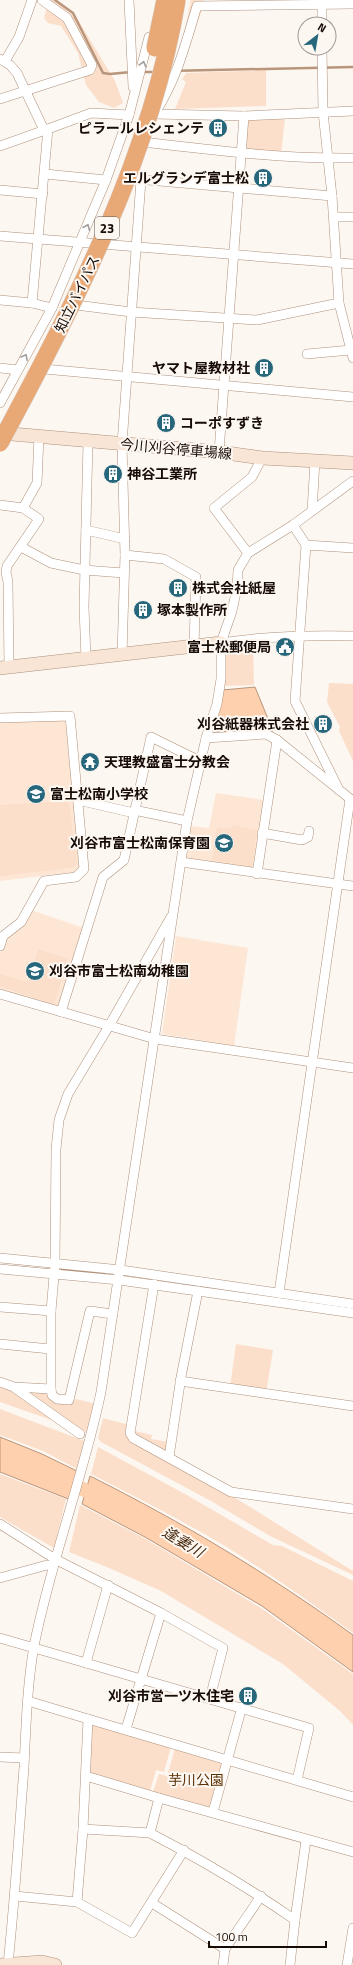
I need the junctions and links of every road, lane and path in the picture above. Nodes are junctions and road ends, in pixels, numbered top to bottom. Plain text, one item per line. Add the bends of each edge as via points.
1 (32, 0) edge
2 (42, 0) edge
3 (129, 0) edge
4 (157, 0) edge
5 (166, 0) edge
6 (177, 0) edge
7 (184, 0) edge
8 (322, 3) edge
9 (353, 4) edge
10 (322, 16) edge
11 (322, 56) edge
12 (2, 60) edge
13 (26, 91) junction
14 (134, 96) junction
15 (0, 99) edge
16 (353, 111) edge
17 (323, 112) junction
18 (154, 114) junction
19 (129, 115) junction
20 (244, 116) junction
21 (46, 129) junction
22 (143, 142) junction
23 (0, 146) edge
24 (241, 153) junction
25 (327, 158) junction
26 (353, 158) edge
27 (45, 174) junction
28 (130, 178) junction
29 (106, 180) junction
30 (141, 180) junction
31 (237, 188) junction
32 (0, 190) edge
33 (43, 194) junction
34 (332, 196) junction
35 (353, 217) edge
36 (334, 218) junction
37 (0, 236) edge
38 (37, 238) junction
39 (80, 242) junction
40 (103, 244) junction
41 (137, 247) junction
42 (233, 254) junction
43 (336, 263) junction
44 (353, 264) edge
45 (0, 300) edge
46 (339, 302) junction
47 (32, 303) junction
48 (76, 305) junction
49 (52, 308) junction
50 (131, 312) junction
51 (228, 319) junction
52 (307, 354) dead end
53 (352, 354) edge
54 (0, 368) edge
55 (44, 369) junction
56 (18, 370) junction
57 (126, 377) junction
58 (223, 384) junction
59 (353, 397) edge
60 (0, 403) edge
61 (2, 432) edge
62 (39, 436) junction
63 (88, 442) junction
64 (122, 444) junction
65 (0, 450) edge
66 (219, 452) junction
67 (262, 458) junction
68 (315, 461) junction
69 (353, 463) edge
70 (353, 481) edge
71 (0, 505) edge
72 (23, 508) junction
73 (312, 511) junction
74 (293, 525) junction
75 (86, 530) junction
76 (125, 539) junction
77 (306, 545) junction
78 (20, 547) junction
79 (353, 548) edge
80 (248, 553) junction
81 (125, 555) junction
82 (84, 570) junction
83 (124, 573) junction
84 (300, 635) junction
85 (353, 636) edge
86 (221, 643) junction
87 (194, 647) junction
88 (122, 654) junction
89 (86, 659) junction
90 (4, 668) edge
91 (0, 718) edge
92 (206, 738) junction
93 (277, 740) junction
94 (200, 761) junction
95 (339, 790) junction
96 (78, 800) junction
97 (351, 800) edge
98 (134, 812) junction
99 (187, 821) junction
100 (309, 831) dead end
101 (262, 833) junction
102 (181, 862) junction
103 (258, 874) junction
104 (337, 884) junction
105 (353, 886) edge
106 (174, 912) junction
107 (2, 935) edge
108 (0, 946) edge
109 (0, 994) edge
110 (60, 1012) junction
111 (109, 1026) junction
112 (155, 1039) junction
113 (312, 1062) junction
114 (353, 1068) edge
115 (0, 1258) edge
116 (55, 1264) junction
117 (0, 1269) edge
118 (121, 1270) junction
119 (55, 1274) junction
120 (119, 1280) junction
121 (154, 1284) junction
122 (198, 1291) junction
123 (279, 1293) junction
124 (353, 1304) edge
125 (0, 1307) edge
126 (51, 1311) junction
127 (353, 1313) edge
128 (113, 1314) junction
129 (0, 1344) edge
130 (50, 1349) junction
131 (180, 1380) junction
132 (0, 1382) edge
133 (14, 1387) junction
134 (51, 1390) junction
135 (353, 1406) edge
136 (80, 1434) dead end
137 (169, 1457) junction
138 (353, 1509) edge
139 (0, 1524) edge
140 (54, 1563) junction
141 (0, 1578) edge
142 (108, 1585) junction
143 (162, 1613) junction
144 (0, 1638) edge
145 (34, 1647) junction
146 (86, 1663) junction
147 (140, 1678) junction
148 (210, 1698) junction
149 (28, 1701) junction
150 (242, 1707) junction
151 (88, 1719) junction
152 (126, 1729) junction
153 (0, 1757) edge
154 (24, 1758) junction
155 (228, 1760) junction
156 (86, 1776) junction
157 (297, 1780) junction
158 (353, 1796) edge
159 (159, 1798) junction
160 (213, 1812) junction
161 (83, 1829) junction
162 (150, 1833) junction
163 (306, 1840) junction
164 (184, 1850) junction
165 (353, 1852) edge
166 (15, 1896) junction
167 (261, 1896) junction
168 (77, 1902) junction
169 (152, 1903) junction
170 (295, 1920) junction
171 (353, 1928) edge
172 (225, 1950) junction
173 (5, 1964) edge
174 (55, 1965) edge
175 (223, 1965) edge
176 (290, 1965) edge
177 (346, 1965) edge

1 - 12 street via 19,37
2 - 13 street via 69,21 92,68
3 - 14 street
14 -> 4 street
5 - 61 highway, 知立バイパス / 23, bridge via 142,100 105,205
6 - 61 highway, 知立バイパス / 23, bridge via 152,103 131,168 110,221 51,347
7 - 18 street via 171,64
8 - 9 street
8 - 10 street
8 - 18 street via 197,6 177,70 167,94
11 - 17 street
12 - 13 street via 17,73
13 - 15 street
13 - 21 street
14 - 19 street
16 - 17 street
17 - 20 street
17 - 25 street
18 - 20 street
18 - 22 street
19 - 21 street via 91,113
19 - 29 street
20 - 24 street
21 - 23 street
21 - 27 street
22 - 24 street
22 - 28 street
24 - 25 street
24 - 31 street
25 - 26 street
25 - 34 street
27 - 29 street
27 - 33 street
28 - 30 street
28 - 40 street
39 -> 29 street
30 - 31 street
30 - 41 street
31 - 34 street
31 - 42 street
32 - 33 street
33 - 38 street
34 - 36 street
35 - 36 street
36 - 43 street
37 - 38 street
38 - 39 street
38 - 47 street
39 - 40 street
39 - 49 street
40 - 41 street
40 - 48 street
41 - 42 street
41 - 50 street
42 - 43 street
42 - 51 street
43 - 44 street
43 - 46 street
45 - 47 street
46 - 51 street via 256,320
46 - 53 street
47 - 49 street
48 - 50 street
48 - 55 street
56 -> 49 street
50 - 51 street
50 - 57 street
51 - 58 street
52 - 53 street
54 - 56 street
55 - 57 street
55 - 61 street
56 - 60 street
57 - 58 street
57 - 64 street
58 - 59 street
58 - 66 street
61 - 62 main road, 今川刈谷停車場線
61 - 65 street
62 - 63 main road, 今川刈谷停車場線
62 - 72 street via 37,483
63 - 64 main road, 今川刈谷停車場線
63 - 75 street
64 - 66 main road, 今川刈谷停車場線
64 - 76 street
66 - 67 main road, 今川刈谷停車場線
67 - 68 main road, 今川刈谷停車場線
67 - 80 street via 252,477 214,508
68 - 69 main road, 今川刈谷停車場線
68 - 73 street
70 - 73 street
71 - 72 street
72 - 78 street via 39,519
73 - 74 street
74 - 77 street
74 - 80 street
75 - 76 street
75 - 82 street
76 - 81 street
77 - 79 street
77 - 84 street
78 - 82 street via 51,563
78 - 90 street via 7,566 6,572 8,582
80 - 86 street via 238,570 232,612
81 - 83 street
81 - 87 street via 164,559 196,577
82 - 83 street
82 - 89 street
83 - 88 street
84 - 85 street
84 - 86 street via 256,637
84 - 95 street via 295,702
86 - 87 main road
86 - 92 street via 221,679 217,704
87 - 88 main road
88 - 89 main road
89 - 90 main road
91 - 96 street via 70,716
92 - 93 street via 266,734
92 - 94 street
93 - 95 street
93 - 101 street
94 - 98 street via 151,737
94 - 99 street
95 - 97 street
96 - 98 street
96 - 107 street via 84,868 76,877 44,881 21,922
97 - 104 street
98 - 99 street
98 - 110 street via 124,860 103,877
99 - 102 street
100 - 101 street via 308,837 302,840
101 - 103 street
102 - 103 street
102 - 106 street
103 - 104 street
104 - 105 street
104 - 113 street
106 - 111 street
106 - 112 street
107 - 108 street
109 - 110 street
110 - 111 street
111 - 112 street
111 - 116 street via 68,1094 59,1120 56,1149
112 - 113 street
112 - 118 street
113 - 114 street
113 - 123 street
115 - 116 street
116 - 118 street
116 - 119 street
117 - 119 street
118 - 120 street
118 - 123 street
119 - 120 street
119 - 126 street
120 - 121 street
120 - 128 street
121 - 122 street
121 - 137 street via 130,1433 133,1438
122 - 127 street
122 - 131 street
123 - 124 street
125 - 126 street
126 - 130 street
128 - 134 street via 90,1311 69,1400 57,1399
128 - 140 street via 107,1361 91,1441
129 - 130 street
130 - 134 street
131 - 135 street
131 - 137 street
132 - 133 street
133 - 134 street
133 - 136 street
137 - 138 street via 231,1492
139 - 140 street
140 - 141 street
140 - 142 street
140 - 145 street
142 - 143 street
142 - 146 street
143 - 147 street
143 - 148 street via 223,1648
144 - 145 street
145 - 146 street
145 - 149 street
146 - 147 street
147 - 148 street
147 - 152 street
148 - 150 street
149 - 151 street
149 - 154 street
150 - 155 street
150 - 157 street via 309,1728
151 - 152 street
151 - 156 street
152 - 155 street
153 - 154 street
154 - 166 street
155 - 157 street
155 - 160 street
156 - 159 street
156 - 161 street
157 - 158 street
159 - 160 street
159 - 162 street
160 - 163 street
161 - 162 street
161 - 168 street
162 - 164 street
163 - 165 street
163 - 170 street
164 - 167 street
164 - 169 street
166 - 168 street
166 - 173 street
167 - 170 street
167 - 172 street
168 - 169 street via 130,1933 134,1932
169 - 172 street
170 - 176 street
171 - 177 street
172 - 175 street
173 - 174 main road via 42,1962

